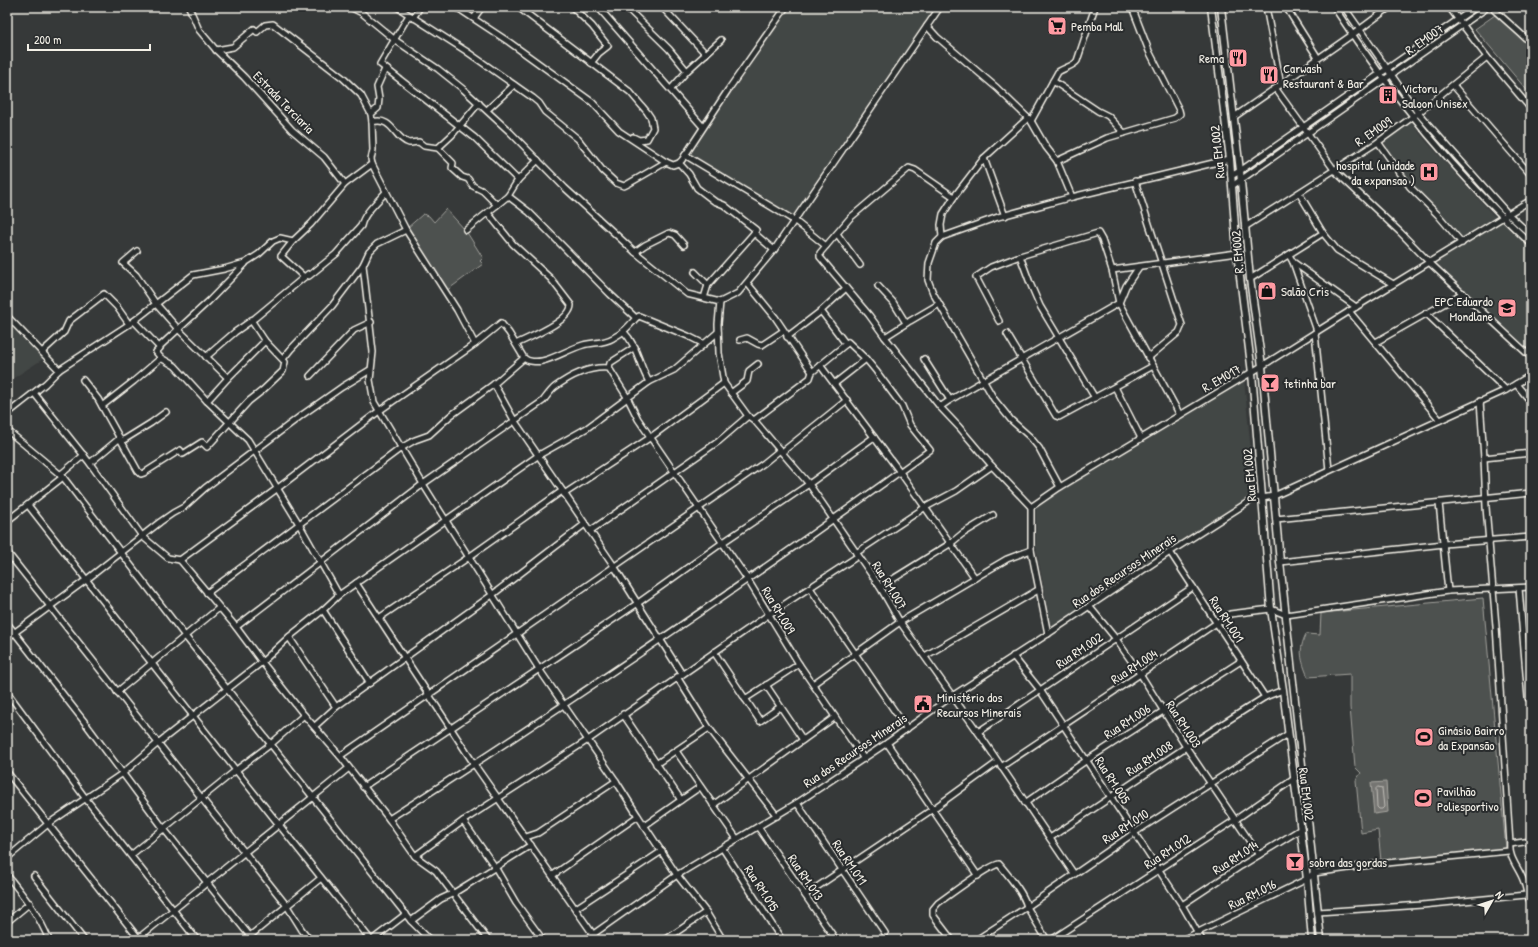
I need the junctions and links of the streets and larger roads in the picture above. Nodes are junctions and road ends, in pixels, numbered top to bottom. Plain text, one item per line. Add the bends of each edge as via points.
1 (189, 7) edge
2 (350, 7) edge
3 (397, 7) edge
4 (420, 7) edge
5 (456, 7) edge
6 (482, 7) edge
7 (518, 7) edge
8 (572, 7) edge
9 (598, 7) edge
10 (626, 7) edge
11 (662, 7) edge
12 (786, 7) edge
13 (940, 7) edge
14 (1095, 7) edge
15 (1132, 7) edge
16 (1211, 7) edge
17 (1221, 7) edge
18 (1266, 7) edge
19 (1286, 7) edge
20 (1334, 7) edge
21 (1344, 7) edge
22 (1390, 7) edge
23 (1449, 7) edge
24 (1476, 7) edge
25 (1490, 7) edge
26 (411, 16) junction
27 (474, 18) junction
28 (1459, 19) junction
29 (1463, 25) junction
30 (927, 26) junction
31 (1359, 30) junction
32 (1352, 35) junction
33 (395, 40) junction
34 (721, 40) dead end
35 (1531, 43) edge
36 (216, 50) junction
37 (706, 54) junction
38 (1487, 57) junction
39 (1318, 58) junction
40 (591, 63) junction
41 (385, 68) junction
42 (1388, 69) junction
43 (687, 71) junction
44 (1381, 74) junction
45 (1392, 75) junction
46 (1386, 80) junction
47 (1053, 81) junction
48 (514, 85) junction
49 (1453, 85) junction
50 (1279, 87) junction
51 (671, 89) junction
52 (479, 103) junction
53 (1531, 109) edge
54 (488, 110) junction
55 (1418, 113) junction
56 (371, 114) junction
57 (1234, 117) junction
58 (1412, 117) junction
59 (1029, 120) junction
60 (372, 122) junction
61 (460, 126) junction
62 (1304, 126) junction
63 (703, 127) junction
64 (1124, 133) junction
65 (1308, 133) junction
66 (625, 135) junction
67 (1378, 142) junction
68 (438, 148) junction
69 (685, 155) junction
70 (984, 158) junction
71 (1230, 159) junction
72 (538, 160) junction
73 (1057, 161) junction
74 (666, 162) junction
75 (679, 163) junction
76 (372, 164) junction
77 (1240, 171) junction
78 (1335, 171) junction
79 (1531, 175) edge
80 (1231, 176) junction
81 (518, 180) junction
82 (1135, 181) junction
83 (1241, 181) junction
84 (345, 184) junction
85 (1232, 186) junction
86 (386, 192) junction
87 (1299, 193) junction
88 (508, 196) junction
89 (954, 197) junction
90 (1072, 197) junction
91 (1531, 200) edge
92 (497, 205) junction
93 (488, 213) junction
94 (1508, 214) junction
95 (1005, 216) junction
96 (1502, 218) junction
97 (795, 221) junction
98 (1245, 227) junction
99 (406, 230) junction
100 (466, 230) dead end
101 (1323, 233) junction
102 (754, 234) junction
103 (838, 234) junction
104 (1531, 235) edge
105 (942, 236) junction
106 (293, 241) junction
107 (1462, 243) junction
108 (1531, 244) edge
109 (684, 245) dead end
110 (826, 246) junction
111 (774, 250) junction
112 (137, 251) dead end
113 (635, 252) junction
114 (1237, 253) junction
115 (1289, 255) junction
116 (1020, 256) junction
117 (1293, 262) junction
118 (245, 263) junction
119 (1430, 263) junction
120 (1162, 264) junction
121 (364, 265) junction
122 (860, 265) dead end
123 (1139, 267) junction
124 (1112, 270) junction
125 (695, 272) dead end
126 (304, 277) junction
127 (1250, 279) junction
128 (748, 284) junction
129 (1393, 284) junction
130 (708, 285) junction
131 (878, 286) dead end
132 (846, 288) junction
133 (1463, 293) junction
134 (704, 298) junction
135 (720, 302) junction
136 (1119, 303) junction
137 (156, 304) junction
138 (939, 304) junction
139 (1356, 307) junction
140 (821, 311) junction
141 (1349, 311) junction
142 (1426, 313) junction
143 (7, 316) edge
144 (636, 318) junction
145 (134, 320) junction
146 (251, 320) junction
147 (999, 320) dead end
148 (371, 322) junction
149 (906, 323) junction
150 (129, 324) junction
151 (178, 329) junction
152 (783, 331) junction
153 (624, 332) junction
154 (718, 332) junction
155 (1316, 332) junction
156 (1007, 334) dead end
157 (787, 337) junction
158 (885, 337) junction
159 (1058, 337) junction
160 (265, 340) junction
161 (740, 340) dead end
162 (1376, 342) junction
163 (475, 344) junction
164 (516, 344) junction
165 (704, 344) junction
166 (846, 344) junction
167 (159, 346) junction
168 (635, 347) junction
169 (42, 352) junction
170 (206, 357) junction
171 (1531, 357) edge
172 (161, 358) junction
173 (524, 358) junction
174 (1148, 358) junction
175 (866, 359) junction
176 (924, 359) dead end
177 (1022, 359) junction
178 (283, 360) junction
179 (758, 364) dead end
180 (820, 365) junction
181 (1153, 366) junction
182 (1262, 366) junction
183 (609, 368) junction
184 (59, 370) junction
185 (370, 370) junction
186 (812, 372) junction
187 (1252, 373) junction
188 (1531, 375) edge
189 (310, 376) dead end
190 (228, 378) junction
191 (83, 380) dead end
192 (649, 382) junction
193 (984, 382) junction
194 (724, 383) junction
195 (494, 384) junction
196 (834, 384) junction
197 (1516, 384) junction
198 (1115, 387) junction
199 (1506, 390) junction
200 (34, 393) junction
201 (731, 393) junction
202 (627, 397) junction
203 (1095, 398) junction
204 (847, 400) junction
205 (950, 400) junction
206 (207, 401) junction
207 (1480, 401) junction
208 (1531, 402) edge
209 (102, 406) junction
210 (940, 407) junction
211 (379, 411) junction
212 (166, 412) dead end
213 (7, 414) edge
214 (1180, 415) junction
215 (748, 416) junction
216 (514, 420) junction
217 (754, 420) junction
218 (1440, 420) junction
219 (229, 422) junction
220 (7, 430) edge
221 (651, 437) junction
222 (874, 437) junction
223 (1141, 438) junction
224 (121, 440) junction
225 (401, 448) junction
226 (255, 451) junction
227 (781, 451) junction
228 (1531, 453) edge
229 (84, 455) junction
230 (539, 455) junction
231 (1484, 458) junction
232 (90, 463) junction
233 (992, 466) junction
234 (1329, 470) junction
235 (675, 472) junction
236 (900, 472) junction
237 (61, 476) junction
238 (423, 484) junction
239 (809, 484) junction
240 (1060, 487) junction
241 (278, 488) junction
242 (563, 493) junction
243 (1531, 494) edge
244 (1274, 496) junction
245 (1259, 497) junction
246 (1486, 498) junction
247 (1439, 503) junction
248 (28, 505) junction
249 (1031, 507) junction
250 (698, 508) junction
251 (924, 508) junction
252 (993, 515) dead end
253 (1276, 519) junction
254 (445, 520) junction
255 (834, 520) junction
256 (7, 521) edge
257 (299, 524) junction
258 (585, 524) junction
259 (590, 531) junction
260 (142, 536) junction
261 (1531, 537) edge
262 (1489, 540) junction
263 (722, 543) junction
264 (951, 543) junction
265 (1444, 544) junction
266 (1031, 550) junction
267 (7, 552) edge
268 (1170, 552) junction
269 (120, 553) junction
270 (857, 554) junction
271 (469, 557) junction
272 (180, 560) junction
273 (321, 562) junction
274 (1280, 562) junction
275 (614, 566) junction
276 (975, 578) junction
277 (86, 580) junction
278 (748, 580) junction
279 (356, 583) junction
280 (880, 587) junction
281 (1193, 587) junction
282 (1531, 587) edge
283 (810, 588) junction
284 (1493, 588) junction
285 (1519, 588) junction
286 (1038, 590) junction
287 (1448, 591) junction
288 (207, 593) junction
289 (339, 595) junction
290 (492, 595) junction
291 (638, 603) junction
292 (51, 606) junction
293 (1089, 606) junction
294 (219, 608) junction
295 (1271, 609) junction
296 (324, 610) junction
297 (768, 614) junction
298 (1286, 615) junction
299 (379, 618) junction
300 (900, 622) junction
301 (7, 624) edge
302 (1217, 624) junction
303 (236, 627) junction
304 (14, 633) junction
305 (517, 634) junction
306 (1048, 634) junction
307 (185, 636) junction
308 (290, 637) junction
309 (7, 638) edge
310 (1116, 639) junction
311 (660, 640) junction
312 (714, 652) junction
313 (854, 654) junction
314 (925, 656) junction
315 (1013, 656) junction
316 (405, 658) junction
317 (1241, 661) junction
318 (262, 662) junction
319 (151, 664) junction
320 (799, 664) junction
321 (539, 669) junction
322 (682, 674) junction
323 (1141, 675) junction
324 (677, 677) junction
325 (370, 683) junction
326 (813, 684) junction
327 (766, 685) junction
328 (228, 689) junction
329 (1040, 690) junction
330 (1283, 690) junction
331 (7, 692) edge
332 (117, 692) junction
333 (428, 694) junction
334 (952, 696) junction
335 (1265, 697) junction
336 (1528, 698) dead end
337 (745, 699) junction
338 (564, 705) junction
339 (336, 707) junction
340 (780, 707) junction
341 (1163, 711) junction
342 (623, 714) junction
343 (193, 715) junction
344 (304, 715) junction
345 (835, 717) junction
346 (1063, 725) junction
347 (315, 726) junction
348 (450, 728) junction
349 (709, 728) junction
350 (907, 729) junction
351 (978, 732) junction
352 (1288, 734) junction
353 (588, 740) junction
354 (802, 740) junction
355 (158, 743) junction
356 (887, 743) junction
357 (271, 744) junction
358 (1186, 747) junction
359 (676, 750) junction
360 (340, 756) junction
361 (864, 759) junction
362 (1087, 760) junction
363 (474, 764) junction
364 (656, 764) junction
365 (999, 765) junction
366 (349, 768) junction
367 (235, 771) junction
368 (7, 772) edge
369 (123, 773) junction
370 (1294, 779) junction
371 (748, 780) junction
372 (616, 781) junction
373 (1211, 784) junction
374 (363, 787) junction
375 (700, 787) junction
376 (313, 797) junction
377 (1110, 797) junction
378 (202, 798) junction
379 (499, 798) junction
380 (86, 799) junction
381 (681, 800) junction
382 (797, 803) junction
383 (1026, 803) junction
384 (713, 805) junction
385 (933, 809) junction
386 (638, 816) junction
387 (777, 816) junction
388 (389, 819) junction
389 (1235, 820) junction
390 (464, 821) junction
391 (48, 824) junction
392 (279, 826) junction
393 (644, 826) junction
394 (758, 827) junction
395 (164, 829) junction
396 (1301, 829) junction
397 (1134, 833) junction
398 (526, 837) junction
399 (1050, 838) junction
400 (738, 839) junction
401 (1531, 841) edge
402 (531, 844) junction
403 (1510, 844) junction
404 (723, 849) junction
405 (662, 851) junction
406 (1509, 851) junction
407 (244, 852) junction
408 (1259, 855) junction
409 (130, 856) junction
410 (415, 856) junction
411 (7, 858) edge
412 (495, 867) junction
413 (841, 870) junction
414 (1158, 870) junction
415 (1314, 873) junction
416 (1074, 874) junction
417 (7, 875) edge
418 (552, 875) junction
419 (34, 876) dead end
420 (677, 876) junction
421 (978, 876) junction
422 (322, 878) junction
423 (1307, 879) junction
424 (208, 882) junction
425 (454, 893) junction
426 (805, 895) junction
427 (1526, 895) junction
428 (30, 903) junction
429 (1531, 903) edge
430 (288, 906) junction
431 (1182, 906) junction
432 (1027, 907) junction
433 (576, 908) junction
434 (174, 910) junction
435 (706, 912) junction
436 (1318, 912) junction
437 (406, 914) junction
438 (411, 921) junction
439 (7, 922) edge
440 (1199, 932) junction
441 (884, 933) dead end
442 (593, 935) junction
443 (252, 938) edge
444 (138, 939) edge
445 (49, 940) edge
446 (84, 940) edge
447 (197, 940) edge
448 (245, 940) edge
449 (310, 940) edge
450 (372, 940) edge
451 (430, 940) edge
452 (488, 940) edge
453 (544, 940) edge
454 (585, 940) edge
455 (597, 940) edge
456 (665, 940) edge
457 (723, 940) edge
458 (782, 940) edge
459 (836, 940) edge
460 (952, 940) edge
461 (976, 940) edge
462 (1047, 940) edge
463 (1051, 940) edge
464 (1182, 940) edge
465 (1202, 940) edge
466 (1312, 940) edge
467 (1321, 940) edge

1 - 36 street, Estrada Terciaria via 199,30
2 - 33 street via 362,13
3 - 26 street
4 - 26 street
5 - 27 street
6 - 27 street
7 - 40 street
8 - 40 street via 608,46
9 - 51 street
10 - 43 street via 673,53
11 - 37 street
12 - 63 street
13 - 30 street
14 - 47 street via 1077,61 1062,68
15 - 64 street via 1149,51 1180,114 1175,118
16 - 71 street, Rua EM.002
17 - 57 street, R. EM002
18 - 50 street
19 - 39 street
20 - 32 street
21 - 31 street
22 - 31 street
23 - 28 street
24 - 28 street, R. EM007
25 - 29 street, R. EM007
25 - 35 street
26 - 33 street
26 - 48 street
27 - 66 street via 592,102
28 - 29 street
28 - 42 street, R. EM007
29 - 38 street
29 - 45 street, R. EM007
30 - 59 street
30 - 97 street
31 - 32 street
31 - 42 street
32 - 39 street
32 - 44 street
33 - 41 street via 380,64
33 - 52 street via 438,69
34 - 37 street
36 - 56 street via 233,47 254,29 257,32 265,25 273,24 357,90
36 - 84 street, Estrada Terciaria via 292,130 324,157
37 - 43 street
38 - 49 street, R. EM009
38 - 53 street
39 - 50 street
40 - 66 street via 630,92 651,118 653,128 647,139 639,140
41 - 56 street via 377,87 378,108
41 - 61 street
42 - 44 street, R. EM007
42 - 45 street
43 - 51 street
44 - 46 street
44 - 62 street, R. EM007
45 - 46 street, R. EM007
45 - 55 street
46 - 58 street
46 - 65 street, R. EM007
47 - 59 street
47 - 64 street via 1108,116
48 - 54 street
48 - 74 street via 539,103 545,112 574,135 603,171 620,185 628,184
49 - 55 street, R. EM009
49 - 79 street
50 - 57 street
50 - 62 street
51 - 63 street
52 - 54 street
52 - 61 street
54 - 72 street
55 - 58 street, R. EM009
55 - 94 street
56 - 60 street
57 - 77 street, R. EM002
58 - 67 street, R. EM009
58 - 96 street
59 - 70 street
59 - 73 street
60 - 68 street via 381,121 392,126 410,143 419,142 424,146
60 - 76 street
61 - 68 street
61 - 81 street
62 - 65 street
62 - 77 street, R. EM007
63 - 69 street
64 - 73 street
65 - 78 street
65 - 83 street, R. EM007
66 - 74 street
67 - 78 street, R. EM009
67 - 107 street via 1410,187
68 - 92 street via 452,161 452,168
69 - 75 street
69 - 97 street
70 - 89 street
70 - 95 street
71 - 80 street, Rua EM.002
71 - 82 street
72 - 81 street
72 - 113 street
73 - 90 street
74 - 75 street via 673,165
75 - 102 street via 697,188 714,201 724,204 756,230
76 - 84 street
76 - 86 street
77 - 80 street, R. EM007
77 - 83 street, R. EM002
78 - 87 street, R. EM009
78 - 119 street
80 - 85 street, Rua EM.002
81 - 88 street
82 - 90 street
82 - 120 street
83 - 85 street, R. EM007
83 - 98 street, R. EM002
84 - 106 street
85 - 114 street, Rua EM.002
86 - 99 street
86 - 126 street via 336,254 310,276 308,274
87 - 98 street, R. EM009
87 - 101 street
88 - 92 street
88 - 144 street via 529,212
89 - 103 street via 909,168 850,218
89 - 105 street via 943,214
90 - 95 street
91 - 94 street, R. EM017
92 - 93 street
93 - 100 street
93 - 164 street via 513,244 551,279 571,305 568,314 549,328
94 - 96 street, R. EM017
94 - 104 street
95 - 105 street
96 - 107 street, R. EM017
96 - 108 street
97 - 110 street
97 - 111 street
98 - 127 street, R. EM002
99 - 121 street via 378,244 369,252
99 - 163 street via 457,310
101 - 115 street
101 - 129 street via 1337,250
102 - 111 street
102 - 130 street
103 - 110 street
103 - 122 street
105 - 138 street via 936,243 929,263 928,280
106 - 118 street via 280,238 273,241
106 - 126 street via 281,256
107 - 119 street, R. EM017
109 - 113 street via 675,235 669,234
110 - 132 street via 820,257
111 - 128 street
112 - 137 street via 123,262
113 - 134 street via 687,294
114 - 120 street
114 - 187 street, Rua EM.002
115 - 117 street
115 - 127 street
116 - 124 street via 1098,233
116 - 147 street via 991,267 976,277
116 - 159 street via 1040,306
117 - 139 street
117 - 155 street
118 - 137 street via 224,270 193,275
118 - 151 street
119 - 129 street, R. EM017
119 - 133 street
120 - 123 street
120 - 174 street via 1182,325 1179,332
121 - 148 street
121 - 178 street
123 - 124 street
123 - 136 street via 1126,286
124 - 136 street
125 - 130 street
126 - 146 street
127 - 182 street, R. EM002
128 - 135 street via 738,294
128 - 152 street
129 - 139 street, R. EM017
130 - 134 street
131 - 149 street via 893,302
132 - 140 street
132 - 158 street
133 - 142 street
133 - 171 street
134 - 135 street
135 - 154 street, Rua RM.007
136 - 159 street
136 - 174 street
137 - 145 street
137 - 151 street
138 - 149 street
138 - 193 street
139 - 141 street, R. EM017
140 - 157 street
140 - 166 street
141 - 155 street, R. EM017
141 - 162 street
142 - 162 street
142 - 199 street
143 - 169 street
144 - 153 street
144 - 165 street via 639,316
145 - 150 street
145 - 167 street
146 - 160 street
146 - 170 street
148 - 185 street via 373,352
148 - 189 street via 354,330
149 - 158 street
150 - 169 street via 104,294 69,321 64,332
150 - 184 street
151 - 167 street
151 - 170 street
152 - 157 street
152 - 161 street via 762,345 747,338
153 - 168 street
153 - 173 street via 602,343 584,344 543,361 536,362
154 - 165 street
154 - 194 street, Rua RM.007
155 - 182 street, R. EM017
155 - 234 street
156 - 177 street
157 - 186 street
158 - 210 street
159 - 177 street
159 - 203 street
160 - 178 street
160 - 190 street
162 - 218 street
163 - 164 street via 501,324
163 - 211 street
164 - 173 street
165 - 192 street via 674,370
166 - 175 street via 848,342
166 - 180 street
167 - 172 street via 156,352
168 - 183 street via 610,363
168 - 192 street
169 - 184 street
170 - 190 street
172 - 206 street via 175,366
172 - 209 street
173 - 195 street
174 - 181 street
175 - 196 street
175 - 236 street via 902,406 910,425 930,450
176 - 205 street
177 - 193 street
177 - 203 street via 1056,416 1059,417
178 - 219 street via 283,370
179 - 201 street via 749,371 747,381
180 - 186 street
180 - 196 street
181 - 198 street
181 - 214 street
182 - 187 street, R. EM017
182 - 244 street, R. EM002
183 - 202 street, Rua RM.009
183 - 216 street via 591,369 575,375 555,387 543,401
184 - 200 street
185 - 211 street via 372,394
185 - 226 street via 342,387
186 - 217 street via 810,378
187 - 214 street, R. EM017
187 - 245 street, Rua EM.002
188 - 197 street
190 - 206 street
191 - 209 street
192 - 202 street
193 - 205 street
193 - 240 street via 1011,420 1039,448
194 - 201 street, Rua RM.007
194 - 221 street
195 - 216 street
195 - 225 street via 450,416 430,435
196 - 204 street
197 - 199 street
197 - 208 street
198 - 203 street
198 - 223 street
199 - 207 street
200 - 213 street
200 - 229 street
201 - 215 street, Rua RM.007
202 - 221 street, Rua RM.009
202 - 230 street via 587,428
204 - 222 street
204 - 227 street
205 - 210 street
206 - 219 street
207 - 218 street
207 - 231 street
209 - 224 street
210 - 233 street
211 - 225 street
211 - 241 street
212 - 224 street
214 - 223 street, R. EM017
215 - 217 street, Rua RM.007
215 - 235 street via 719,441
216 - 230 street
216 - 238 street
217 - 227 street, Rua RM.007
218 - 234 street
219 - 224 street via 207,447 202,442 183,454 180,450 141,474
219 - 226 street via 248,440
220 - 237 street
221 - 235 street, Rua RM.009
221 - 242 street
222 - 236 street
222 - 239 street
223 - 240 street, R. EM017
224 - 232 street
225 - 238 street
225 - 257 street
226 - 241 street
226 - 260 street via 184,507
227 - 239 street, Rua RM.007
227 - 250 street
228 - 231 street
229 - 232 street
229 - 237 street
230 - 242 street
230 - 254 street
231 - 246 street
232 - 260 street
233 - 249 street
233 - 251 street via 956,491
234 - 244 street
235 - 250 street, Rua RM.009
235 - 259 street
236 - 251 street
236 - 255 street
237 - 248 street
237 - 269 street
238 - 254 street
238 - 273 street
239 - 255 street, Rua RM.007
239 - 263 street
240 - 249 street, R. EM017
241 - 257 street
241 - 272 street
242 - 258 street
242 - 271 street
243 - 246 street
244 - 245 street
244 - 253 street, Rua EM.002
245 - 268 street, Rua dos Recursos Minerais
245 - 295 street, Rua EM.002
246 - 247 street
246 - 262 street
247 - 253 street
247 - 265 street
248 - 256 street
248 - 277 street
249 - 266 street
250 - 263 street, Rua RM.009
250 - 275 street
251 - 264 street
251 - 270 street
252 - 264 street
253 - 274 street, Rua EM.002
254 - 271 street
254 - 279 street
255 - 270 street, Rua RM.007
255 - 278 street
257 - 273 street
257 - 288 street
258 - 259 street
258 - 290 street
259 - 275 street
260 - 269 street
260 - 272 street via 168,558
261 - 262 street
262 - 265 street
262 - 284 street
263 - 278 street, Rua RM.009
263 - 291 street
264 - 276 street
264 - 280 street
265 - 274 street
265 - 287 street
266 - 276 street via 1007,559
266 - 286 street
267 - 292 street
268 - 281 street, Rua RM.001
268 - 293 street, Rua dos Recursos Minerais
269 - 277 street
269 - 307 street
270 - 280 street, Rua RM.007
270 - 283 street
271 - 290 street
271 - 299 street
272 - 288 street
273 - 289 street
273 - 303 street
274 - 298 street, Rua EM.002
275 - 291 street
275 - 305 street
276 - 300 street
277 - 292 street
277 - 319 street
278 - 297 street, Rua RM.009
278 - 311 street
279 - 289 street
279 - 299 street
280 - 300 street, Rua RM.007
281 - 302 street, Rua RM.001
281 - 310 street, Rua RM.002
282 - 285 street
283 - 297 street
283 - 313 street
284 - 285 street
284 - 287 street
284 - 403 street
285 - 336 street
286 - 306 street
286 - 314 street
287 - 298 street
288 - 294 street
289 - 296 street
290 - 305 street
290 - 316 street
291 - 311 street
291 - 321 street
292 - 304 street
292 - 332 street
293 - 306 street, Rua dos Recursos Minerais
293 - 310 street, Rua RM.003
294 - 303 street
294 - 307 street
295 - 298 street, Rua RM.004
295 - 302 street, Rua RM.004 via 1230,614
295 - 330 street, Rua EM.002
296 - 308 street
296 - 325 street
297 - 312 street
297 - 320 street, Rua RM.009
298 - 415 street, Rua EM.002
299 - 316 street
300 - 313 street
300 - 314 street, Rua RM.007
301 - 304 street
302 - 317 street, Rua RM.001
302 - 323 street, Rua RM.004
303 - 318 street
304 - 309 street
304 - 369 street
305 - 321 street
305 - 333 street
306 - 315 street, Rua dos Recursos Minerais
307 - 319 street
307 - 328 street
308 - 318 street
308 - 339 street
310 - 323 street, Rua RM.003
310 - 329 street, Rua RM.002
311 - 322 street
311 - 338 street
312 - 322 street
312 - 337 street
313 - 326 street
313 - 350 street
314 - 334 street, Rua RM.007
315 - 329 street, Rua RM.005
315 - 334 street, Rua dos Recursos Minerais
316 - 325 street
316 - 333 street
317 - 335 street, Rua RM.001
317 - 341 street, Rua RM.006
318 - 328 street
318 - 344 street
319 - 332 street
319 - 343 street
320 - 326 street, Rua RM.009
320 - 327 street
321 - 338 street
321 - 348 street
322 - 324 street
323 - 341 street, Rua RM.003
323 - 346 street, Rua RM.004
324 - 342 street
324 - 349 street
325 - 339 street
326 - 345 street, Rua RM.009
327 - 337 street
327 - 340 street
328 - 343 street
328 - 357 street
329 - 346 street, Rua RM.005
329 - 351 street, Rua RM.002
330 - 335 street, Rua RM.008
330 - 352 street, Rua EM.002
331 - 380 street
332 - 355 street
333 - 348 street
333 - 360 street
334 - 350 street, Rua dos Recursos Minerais
334 - 351 street, Rua RM.007
335 - 358 street, Rua RM.008
337 - 340 street via 760,721
338 - 353 street
338 - 363 street
339 - 347 street
340 - 354 street
341 - 358 street, Rua RM.003
341 - 362 street, Rua RM.006
342 - 353 street
342 - 364 street
343 - 355 street
343 - 367 street
344 - 347 street
344 - 357 street
345 - 354 street
345 - 361 street, Rua RM.009
346 - 362 street, Rua RM.005
346 - 365 street, Rua RM.004
347 - 360 street
348 - 363 street
348 - 374 street
349 - 359 street
349 - 371 street
350 - 356 street, Rua dos Recursos Minerais
351 - 365 street, Rua RM.007
352 - 370 street, Rua EM.002
352 - 373 street, Rua RM.010
353 - 372 street
353 - 379 street
354 - 371 street
355 - 369 street
355 - 378 street
356 - 361 street, Rua dos Recursos Minerais
356 - 385 street
357 - 367 street
357 - 376 street
358 - 373 street, Rua RM.003
358 - 377 street, Rua RM.008
359 - 364 street
359 - 375 street
360 - 366 street
361 - 382 street, Rua dos Recursos Minerais
362 - 377 street, Rua RM.005
362 - 383 street, Rua RM.006
363 - 379 street
363 - 388 street
364 - 381 street
365 - 383 street, Rua RM.007
365 - 385 street, Rua RM.004
366 - 374 street
366 - 376 street
367 - 378 street
367 - 392 street
368 - 391 street
369 - 380 street
369 - 395 street
370 - 389 street, Rua RM.012
370 - 396 street, Rua EM.002
371 - 384 street
371 - 387 street
372 - 386 street
372 - 398 street via 538,833
373 - 389 street, Rua RM.003
373 - 397 street, Rua RM.010
374 - 388 street
375 - 381 street
375 - 384 street
376 - 392 street
376 - 437 street
377 - 397 street, Rua RM.005
377 - 399 street, Rua RM.008
378 - 395 street
378 - 407 street
379 - 390 street
379 - 398 street
380 - 391 street
380 - 409 street
381 - 393 street
382 - 387 street, Rua dos Recursos Minerais
382 - 413 street, Rua RM.011
383 - 399 street, Rua RM.007
384 - 400 street
385 - 413 street, Rua RM.004
385 - 421 street
386 - 393 street
386 - 418 street
387 - 394 street, Rua dos Recursos Minerais
388 - 410 street
389 - 408 street, Rua RM.003
389 - 414 street, Rua RM.012
390 - 410 street
390 - 412 street
391 - 411 street
391 - 444 street
392 - 407 street
392 - 422 street
393 - 405 street
394 - 400 street, Rua dos Recursos Minerais
394 - 426 street, Rua RM.013
395 - 409 street
395 - 424 street
396 - 408 street, Rua RM.014
396 - 423 street, Rua EM.002
397 - 414 street, Rua RM.005
397 - 416 street, Rua RM.010
398 - 402 street
399 - 416 street, Rua RM.007
400 - 404 street, Rua dos Recursos Minerais
401 - 403 street
402 - 412 street
402 - 418 street
403 - 406 street
404 - 420 street, Rua dos Recursos Minerais
404 - 458 street, Rua RM.015
405 - 420 street
405 - 433 street
406 - 415 street
406 - 427 street via 1524,882
407 - 424 street
407 - 430 street
408 - 431 street, Rua RM.014
409 - 434 street
410 - 425 street via 436,871
412 - 425 street
412 - 453 street via 516,903
413 - 426 street, Rua RM.004
413 - 441 street, Rua RM.011
414 - 431 street, Rua RM.005
414 - 463 street, Rua RM.012
415 - 423 street, Rua RM.016
415 - 436 street, Rua EM.002
416 - 432 street, Rua RM.010
417 - 428 street
418 - 433 street
419 - 446 street
420 - 435 street
420 - 442 street, Rua dos Recursos Minerais
421 - 432 street via 999,864 1009,875
421 - 460 street via 933,909 933,915
422 - 430 street
422 - 450 street
423 - 440 street, Rua RM.016
423 - 466 street, Rua EM.002
424 - 434 street
424 - 443 street
425 - 438 street via 441,899
425 - 452 street
426 - 459 street, Rua RM.013
427 - 429 street
427 - 436 street
428 - 439 street
428 - 445 street
430 - 443 street
430 - 449 street
431 - 440 street, Rua RM.005
432 - 461 street, Rua RM.010
432 - 462 street
433 - 442 street
434 - 444 street
434 - 447 street
435 - 456 street
435 - 457 street
436 - 467 street, Rua EM.002
437 - 438 street
437 - 450 street
438 - 451 street
440 - 464 street, Rua RM.016
440 - 465 street, Rua RM.005
442 - 454 street, Rua dos Recursos Minerais
442 - 455 street
443 - 448 street

